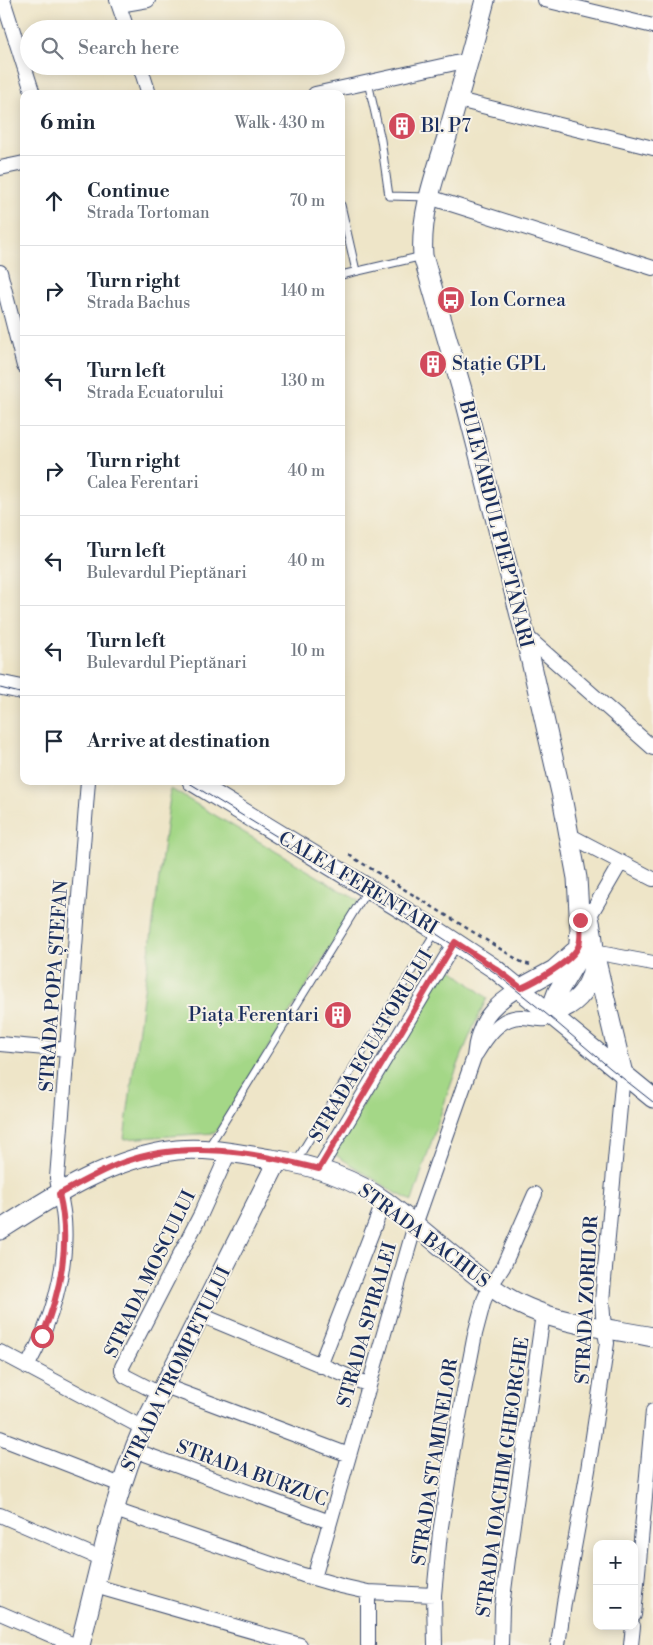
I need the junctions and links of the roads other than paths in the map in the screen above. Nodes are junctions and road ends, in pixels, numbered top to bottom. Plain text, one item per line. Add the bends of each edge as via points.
1 (3, 0) edge
2 (148, 0) edge
3 (486, 0) edge
4 (545, 0) edge
5 (118, 3) edge
6 (124, 20) edge
7 (653, 26) edge
8 (20, 53) edge
9 (469, 60) junction
10 (27, 75) edge
11 (143, 75) edge
12 (368, 82) junction
13 (32, 90) edge
14 (148, 90) edge
15 (333, 90) edge
16 (458, 100) junction
17 (653, 148) edge
18 (20, 164) edge
19 (0, 168) edge
20 (429, 197) junction
21 (345, 223) edge
22 (423, 256) junction
23 (653, 268) edge
24 (356, 271) junction
25 (0, 272) edge
26 (345, 274) edge
27 (20, 350) edge
28 (525, 635) junction
29 (0, 685) edge
30 (20, 689) edge
31 (653, 748) edge
32 (88, 785) edge
33 (199, 785) edge
34 (569, 835) junction
35 (622, 862) junction
36 (577, 878) junction
37 (653, 879) edge
38 (368, 889) junction
39 (589, 917) junction
40 (436, 930) junction
41 (455, 942) junction
42 (586, 950) junction
43 (653, 963) edge
44 (521, 988) junction
45 (552, 1014) junction
46 (0, 1044) edge
47 (68, 1050) junction
48 (474, 1057) junction
49 (623, 1074) junction
50 (653, 1098) edge
51 (206, 1150) junction
52 (230, 1152) junction
53 (286, 1161) junction
54 (319, 1169) junction
55 (59, 1194) junction
56 (535, 1194) dead end
57 (384, 1201) junction
58 (416, 1225) junction
59 (0, 1230) edge
60 (490, 1287) junction
61 (543, 1314) junction
62 (201, 1315) junction
63 (604, 1328) junction
64 (653, 1337) edge
65 (0, 1352) edge
66 (320, 1366) junction
67 (27, 1367) junction
68 (369, 1385) junction
69 (163, 1390) junction
70 (653, 1412) edge
71 (143, 1428) junction
72 (0, 1438) edge
73 (134, 1450) junction
74 (349, 1455) junction
75 (121, 1485) junction
76 (115, 1510) junction
77 (0, 1515) edge
78 (330, 1522) junction
79 (102, 1559) junction
80 (314, 1578) junction
81 (637, 1585) edge
82 (95, 1586) junction
83 (368, 1592) junction
84 (434, 1595) junction
85 (0, 1613) edge
86 (633, 1630) edge
87 (74, 1645) edge
88 (80, 1645) edge
89 (300, 1645) edge
90 (368, 1645) edge
91 (435, 1645) edge
92 (501, 1645) edge
93 (558, 1645) edge
94 (632, 1645) edge

1 - 8 street
2 - 5 street
3 - 9 main road, BULEVARDUL PIEPTĂNARI
4 - 7 street
5 - 6 street
9 - 12 street
9 - 16 main road, BULEVARDUL PIEPTĂNARI
10 - 13 street
11 - 14 street
12 - 15 street
12 - 20 lane via 390,196
16 - 17 street
16 - 20 main road, BULEVARDUL PIEPTĂNARI
18 - 19 street
20 - 22 main road, BULEVARDUL PIEPTĂNARI via 423,231
20 - 23 street
21 - 24 lane
22 - 24 lane
22 - 28 main road, BULEVARDUL PIEPTĂNARI via 465,400
24 - 26 lane
25 - 27 street
28 - 31 street
28 - 34 main road, BULEVARDUL PIEPTĂNARI
29 - 30 main road
32 - 47 street, STRADA POPA ȘTEFAN
33 - 38 main road, CALEA FERENTARI
34 - 35 street
34 - 36 main road, BULEVARDUL PIEPTĂNARI
35 - 37 street
35 - 39 street
36 - 39 main road, BULEVARDUL PIEPTĂNARI
36 - 42 main road, BULEVARDUL PIEPTĂNARI
38 - 40 main road, CALEA FERENTARI
38 - 51 lane
39 - 42 main road, BULEVARDUL PIEPTĂNARI
40 - 41 main road, CALEA FERENTARI
40 - 53 lane
41 - 44 main road, CALEA FERENTARI
41 - 54 street, STRADA ECUATORULUI
42 - 43 street
42 - 44 main road via 569,957 554,970
42 - 45 main road, BULEVARDUL PIEPTĂNARI via 576,960 557,993
42 - 49 main road
44 - 45 main road, CALEA FERENTARI
44 - 48 street, STRADA SPIRALEI via 490,1011 480,1028
45 - 48 street, STRADA SPIRALEI via 545,1020 519,1017 504,1021
45 - 49 main road, CALEA FERENTARI
46 - 47 street
47 - 55 street, STRADA POPA ȘTEFAN via 57,1178
48 - 58 street, STRADA SPIRALEI
49 - 50 main road, CALEA FERENTARI
49 - 63 street, STRADA ZORILOR via 602,1301
51 - 52 main road, STRADA BACHUS
51 - 55 main road, STRADA BACHUS via 178,1150 139,1157 98,1173
52 - 53 main road, STRADA BACHUS
52 - 69 street, STRADA MOSCULUI via 122,1367 125,1376
53 - 54 main road, STRADA BACHUS
53 - 62 main road, STRADA TROMPETULUI
54 - 57 main road, STRADA BACHUS via 340,1176
55 - 59 main road, STRADA BACHUS
55 - 67 street, STRADA POPA ȘTEFAN via 64,1233 61,1269 48,1323
56 - 60 street, STRADA STAMINELOR via 503,1267
57 - 58 main road, STRADA BACHUS
57 - 66 street
58 - 60 main road, STRADA BACHUS
58 - 68 street, STRADA SPIRALEI
60 - 61 main road, STRADA BACHUS
60 - 84 street, STRADA STAMINELOR via 475,1334 454,1443
61 - 63 main road, STRADA BACHUS
61 - 92 street, STRADA IOACHIM GHEORGHE via 508,1559
62 - 66 street
62 - 69 main road, STRADA TROMPETULUI
63 - 64 main road, STRADA BACHUS
63 - 93 street, STRADA ZORILOR via 607,1342 604,1370
65 - 67 street
66 - 68 street
67 - 71 street
68 - 74 street, STRADA SPIRALEI
69 - 71 main road, STRADA TROMPETULUI
69 - 74 street, STRADA MOSCULUI
70 - 81 street
71 - 73 main road, STRADA TROMPETULUI
72 - 75 street
73 - 75 main road, STRADA TROMPETULUI
73 - 78 street, STRADA BURZUC
74 - 78 street, STRADA SPIRALEI
75 - 76 main road, STRADA TROMPETULUI
76 - 79 main road, STRADA TROMPETULUI
76 - 80 street
77 - 79 street
78 - 80 street, STRADA SPIRALEI
79 - 82 main road, STRADA TROMPETULUI
80 - 83 street
82 - 88 main road, STRADA TROMPETULUI
82 - 89 street
83 - 84 street
83 - 90 street
84 - 91 street, STRADA STAMINELOR
85 - 87 street
86 - 94 street

